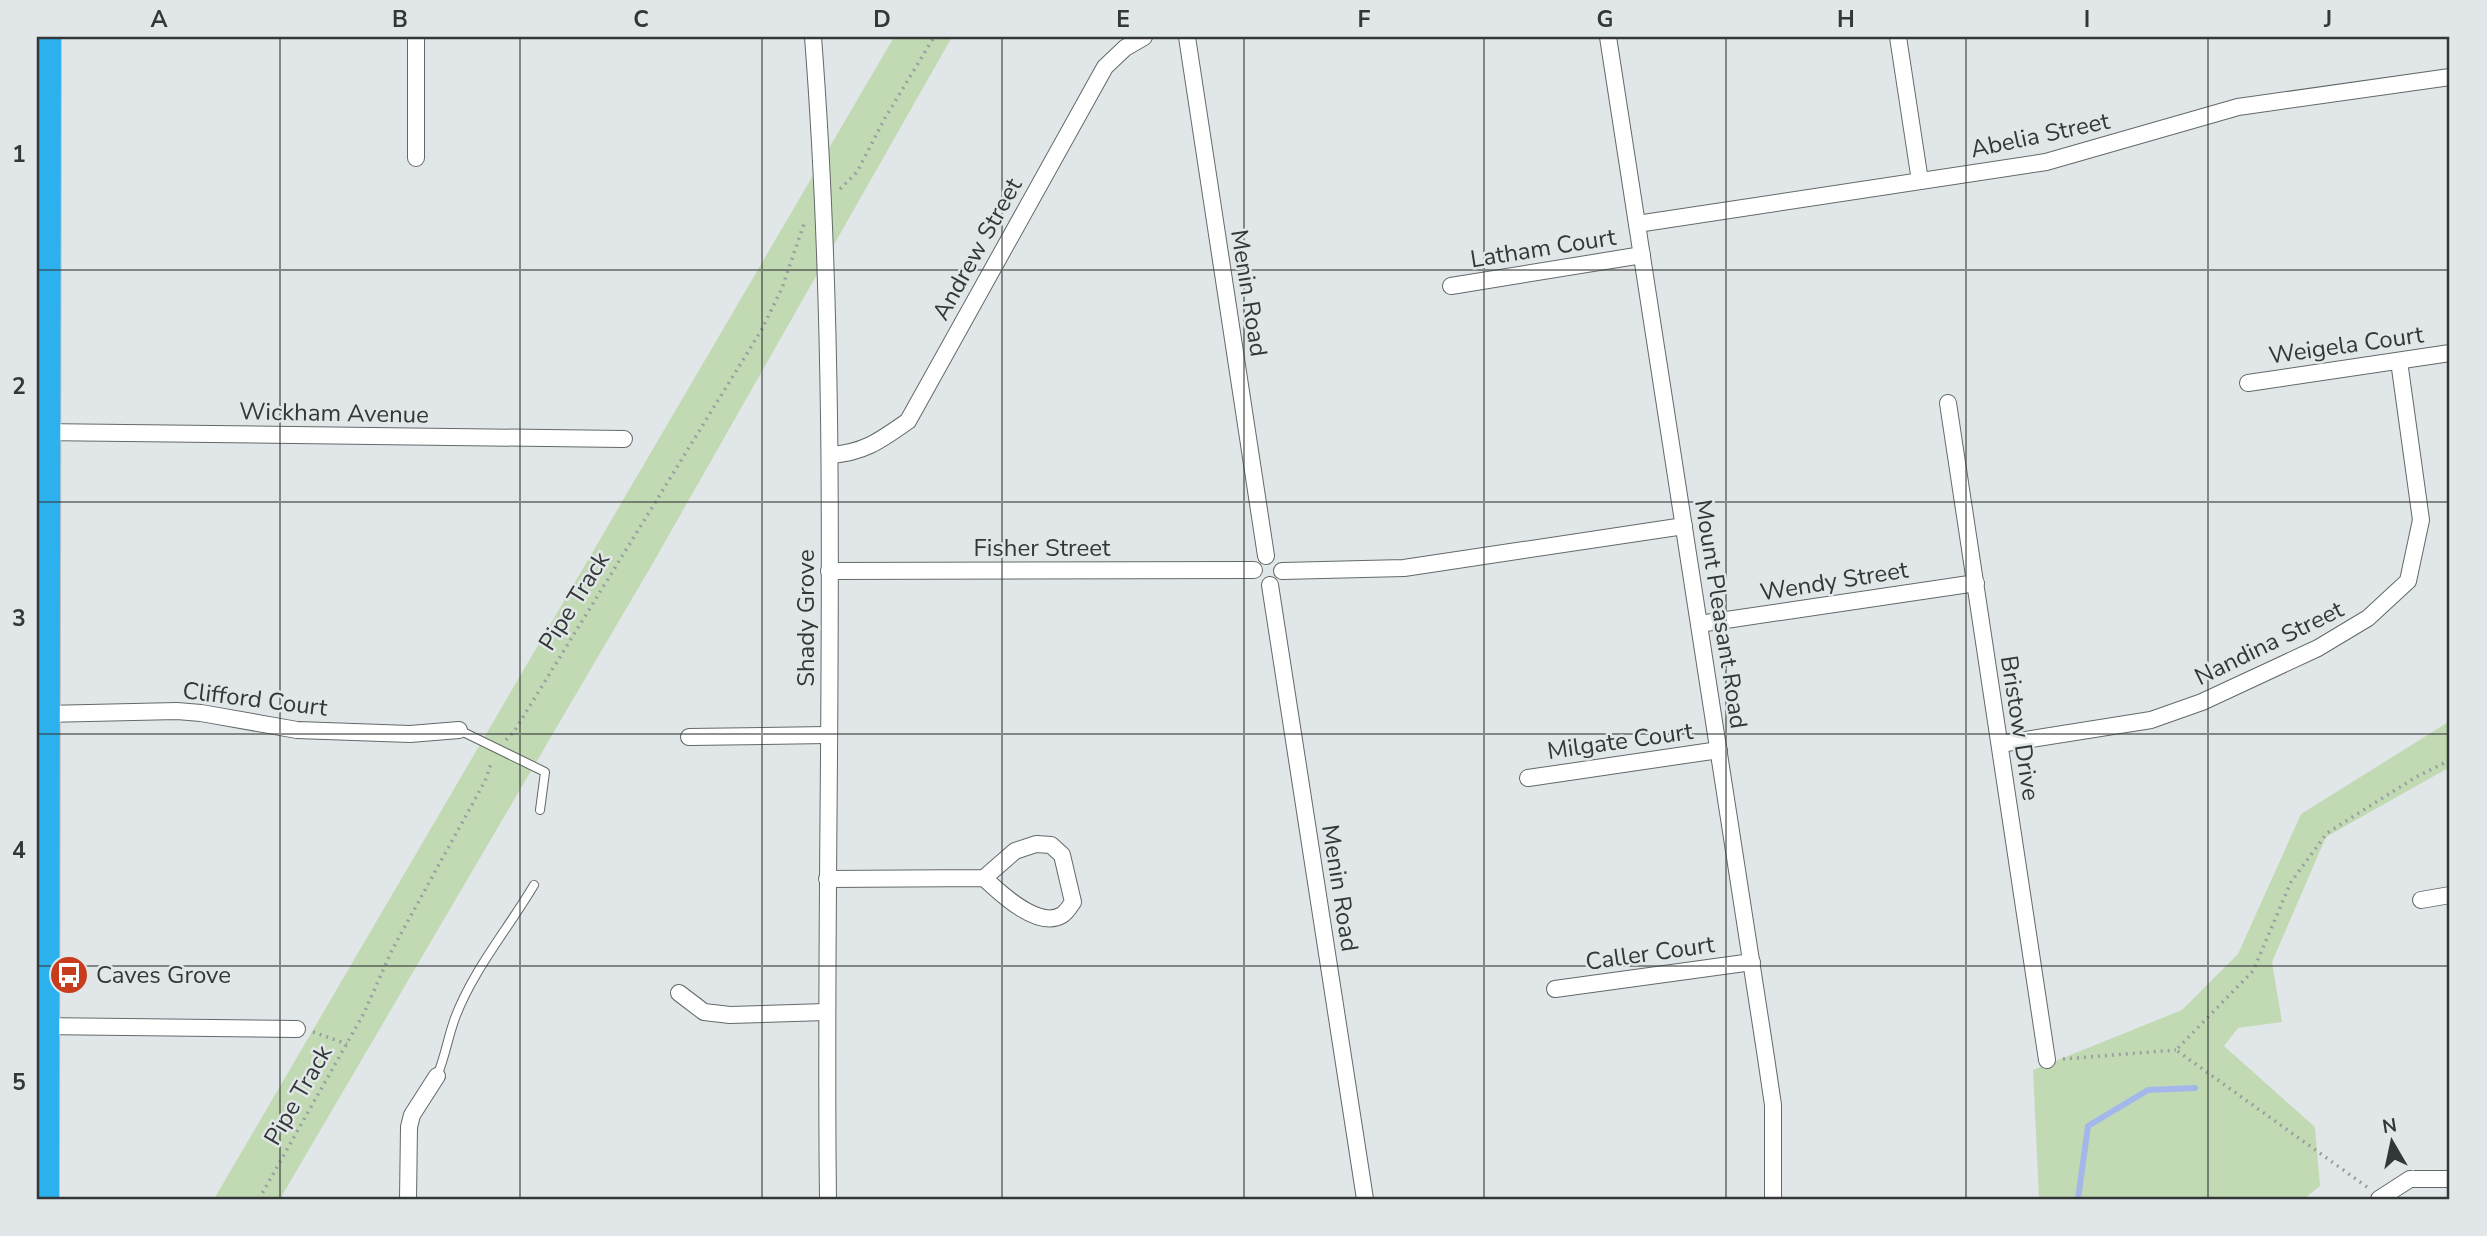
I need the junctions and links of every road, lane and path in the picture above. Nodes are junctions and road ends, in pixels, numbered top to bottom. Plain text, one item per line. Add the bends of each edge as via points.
1 (46, 37) edge
2 (416, 37) edge
3 (813, 37) edge
4 (934, 37) edge
5 (1144, 37) edge
6 (1186, 37) edge
7 (1608, 37) edge
8 (1898, 37) edge
9 (2450, 76) edge
10 (416, 158) dead end
11 (1920, 181) junction
12 (823, 205) junction
13 (1637, 224) junction
14 (1642, 255) junction
15 (1451, 286) dead end
16 (2450, 353) edge
17 (2399, 360) junction
18 (2248, 383) dead end
19 (1948, 403) dead end
20 (41, 433) edge
21 (624, 439) dead end
22 (830, 455) junction
23 (1684, 526) junction
24 (1266, 556) junction
25 (1254, 570) junction
26 (830, 571) junction
27 (1282, 571) junction
28 (1976, 583) junction
29 (1270, 585) junction
30 (1699, 625) junction
31 (45, 714) junction
32 (459, 730) joint
33 (828, 735) junction
34 (689, 737) dead end
35 (2000, 744) junction
36 (497, 750) junction
37 (1718, 750) junction
38 (2450, 760) edge
39 (1528, 778) dead end
40 (540, 810) dead end
41 (827, 878) junction
42 (984, 878) junction
43 (534, 885) dead end
44 (2450, 895) edge
45 (2421, 900) dead end
46 (1752, 962) junction
47 (1555, 989) dead end
48 (679, 993) dead end
49 (41, 995) edge
50 (826, 1012) junction
51 (41, 1026) edge
52 (297, 1028) joint
53 (347, 1044) junction
54 (2176, 1050) junction
55 (2048, 1060) joint
56 (437, 1076) joint
57 (2450, 1179) edge
58 (2379, 1198) edge
59 (44, 1199) edge
60 (259, 1199) edge
61 (408, 1199) edge
62 (828, 1199) edge
63 (1365, 1199) edge
64 (1773, 1199) edge

1 - 20 highway
2 - 10 street
3 - 12 street, Shady Grove
4 - 12 path, Pipe Track via 857,172
5 - 22 street, Andrew Street via 1105,67 908,421 852,453
6 - 24 street, Menin Road
7 - 13 street, Mount Pleasant Road
8 - 11 street
9 - 11 street, Abelia Street via 2238,107 2046,162
11 - 13 street, Abelia Street
12 - 22 street, Shady Grove
12 - 36 path, Pipe Track via 809,209 782,288 762,329 515,730
13 - 14 street, Mount Pleasant Road
14 - 15 street, Latham Court
14 - 23 street, Mount Pleasant Road
16 - 17 street, Weigela Court
17 - 18 street, Weigela Court
17 - 35 street, Nandina Street via 2421,520 2408,581 2368,618 2318,649 2202,702 2151,720
19 - 28 street, Bristow Drive
20 - 21 street, Wickham Avenue
20 - 31 highway
22 - 26 street, Shady Grove
23 - 27 street via 1404,568
23 - 30 street, Mount Pleasant Road
24 - 25 street via 1256,561
24 - 27 street via 1277,558
25 - 26 street, Fisher Street
25 - 29 street via 1259,582
26 - 33 street, Shady Grove
27 - 29 street via 1280,579
28 - 30 street, Wendy Street
28 - 35 street, Bristow Drive
29 - 63 street, Menin Road
30 - 37 street, Mount Pleasant Road
31 - 32 street, Clifford Court via 177,711 297,730 410,734
31 - 49 highway
32 - 36 lane
33 - 34 street
33 - 41 street, Shady Grove
35 - 55 street, Bristow Drive
36 - 40 lane via 545,772
36 - 53 path, Pipe Track
37 - 39 street, Milgate Court
37 - 46 street, Mount Pleasant Road
38 - 54 path via 2327,833 2291,882 2253,971
41 - 42 street
41 - 50 street, Shady Grove
42 - 42 street via 1015,851 1051,845 1062,855 1073,902 1063,915 1049,918 1015,906
43 - 56 lane via 476,975 455,1018
44 - 45 street
46 - 47 street, Caller Court
46 - 64 street, Mount Pleasant Road via 1773,1105
48 - 50 street via 704,1012
49 - 51 highway
50 - 62 street, Shady Grove
51 - 52 street
51 - 59 highway
52 - 53 path
53 - 60 path, Pipe Track
54 - 55 path
54 - 58 path
56 - 61 street via 409,1127
57 - 58 street via 2410,1179

